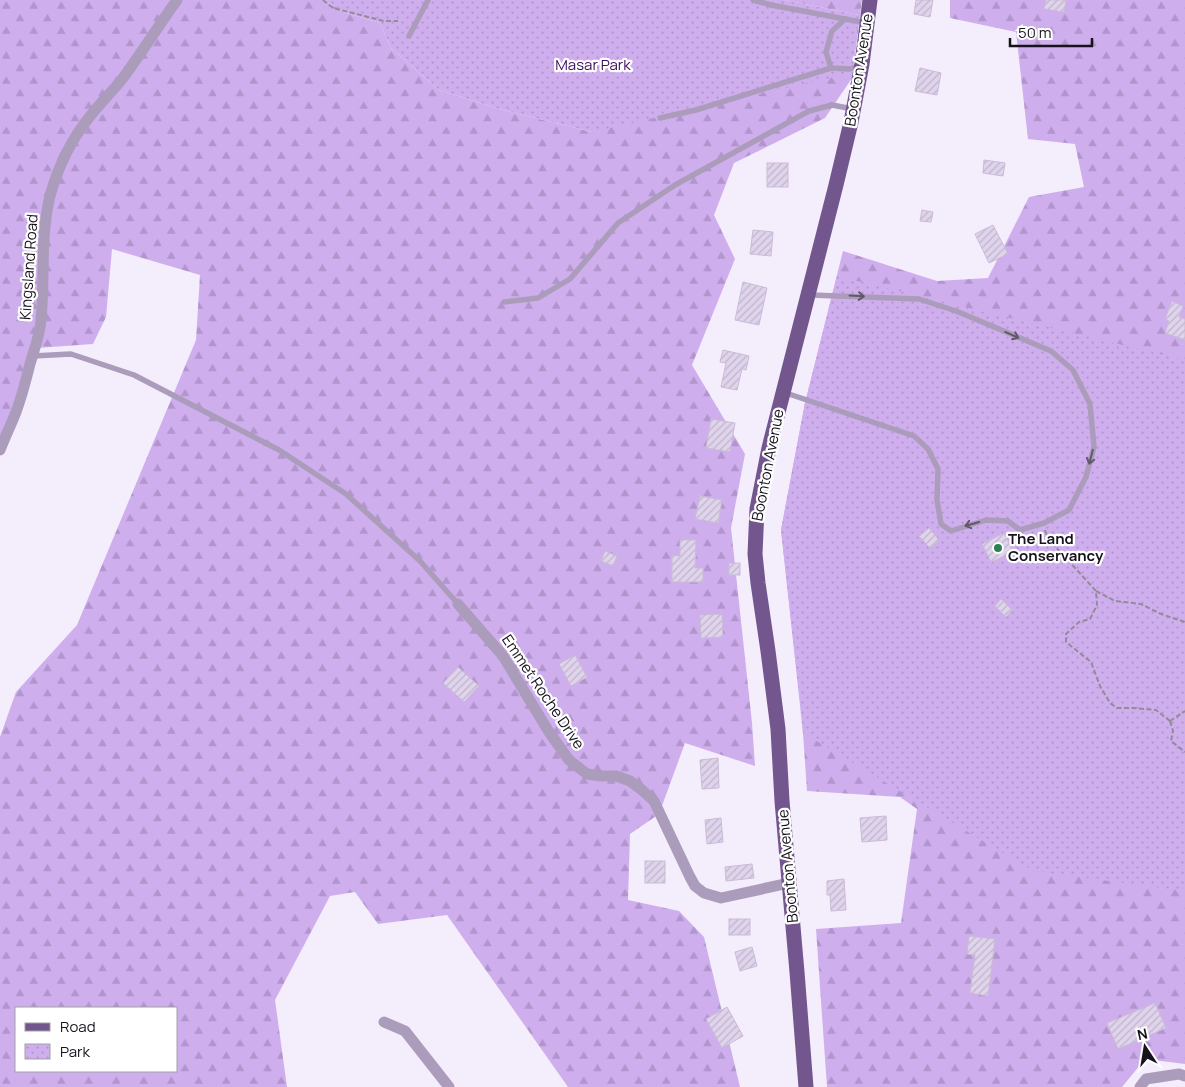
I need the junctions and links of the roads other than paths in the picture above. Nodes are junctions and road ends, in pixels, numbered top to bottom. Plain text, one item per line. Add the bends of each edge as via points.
1 (177, 0) edge
2 (428, 0) edge
3 (754, 0) edge
4 (870, 0) edge
5 (845, 19) junction
6 (867, 23) junction
7 (409, 36) dead end
8 (831, 68) junction
9 (857, 71) junction
10 (853, 109) junction
11 (660, 118) dead end
12 (808, 295) junction
13 (504, 302) dead end
14 (33, 356) junction
15 (782, 392) junction
16 (0, 450) edge
17 (458, 604) joint
18 (789, 883) junction
19 (384, 1022) dead end
20 (1185, 1076) edge
21 (449, 1087) edge
22 (806, 1087) edge
23 (1140, 1087) edge

1 - 14 street, Kingsland Road via 113,91 72,140 58,174 46,217 41,323
2 - 7 lane
3 - 5 lane
4 - 6 main road, Boonton Avenue
5 - 6 lane
5 - 8 lane via 832,31 826,52
6 - 9 main road, Boonton Avenue
8 - 9 lane
8 - 11 lane
9 - 10 main road, Boonton Avenue
10 - 12 main road, Boonton Avenue
10 - 13 lane via 832,105 809,111 675,185 618,223 570,279 538,298
12 - 15 main road, Boonton Avenue
12 -> 15 lane via 919,299 956,310 1051,351 1072,370 1090,404 1094,447 1086,478 1069,510 1044,523 1020,530 1008,520 986,520 951,531 941,524 937,500 938,469 928,449 914,436
14 - 16 street, Kingsland Road via 16,412
14 - 17 lane via 71,354 134,375 279,450 346,494 420,561
15 - 18 main road, Boonton Avenue via 757,509 755,554 778,729
17 - 18 street, Emmet Roche Drive via 504,656 569,760 587,774 616,776 630,781 654,801 695,886 720,898
18 - 22 main road, Boonton Avenue
19 - 21 street via 406,1031
20 - 23 street via 1178,1074 1146,1079

